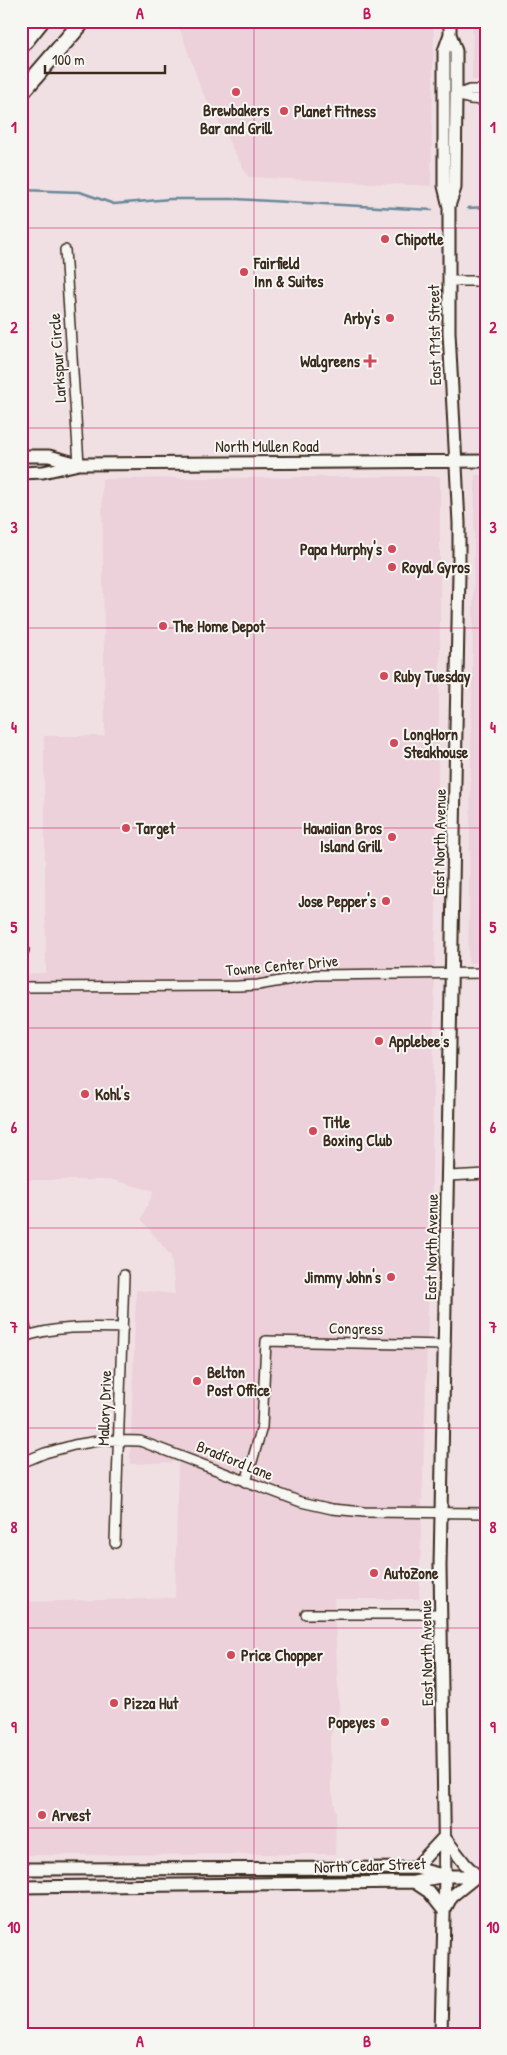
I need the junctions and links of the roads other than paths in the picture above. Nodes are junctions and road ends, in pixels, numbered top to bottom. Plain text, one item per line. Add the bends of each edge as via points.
1 (41, 21) edge
2 (76, 21) edge
3 (83, 21) edge
4 (450, 21) edge
5 (450, 34) junction
6 (21, 46) edge
7 (486, 90) edge
8 (21, 92) edge
9 (443, 94) junction
10 (456, 95) junction
11 (486, 100) edge
12 (455, 171) junction
13 (449, 207) junction
14 (65, 250) dead end
15 (449, 281) junction
16 (486, 281) edge
17 (21, 456) edge
18 (456, 461) junction
19 (486, 461) edge
20 (79, 464) junction
21 (21, 473) edge
22 (21, 940) edge
23 (21, 958) edge
24 (453, 972) junction
25 (486, 973) edge
26 (21, 987) edge
27 (486, 1174) edge
28 (449, 1176) junction
29 (124, 1275) dead end
30 (21, 1312) edge
31 (123, 1328) junction
32 (24, 1337) edge
33 (446, 1345) junction
34 (118, 1440) junction
35 (21, 1463) edge
36 (246, 1482) junction
37 (442, 1513) junction
38 (486, 1513) edge
39 (115, 1543) dead end
40 (306, 1614) dead end
41 (441, 1614) junction
42 (444, 1837) junction
43 (415, 1868) junction
44 (21, 1869) edge
45 (445, 1876) junction
46 (482, 1876) edge
47 (414, 1882) junction
48 (21, 1887) edge
49 (444, 1911) junction
50 (441, 2034) edge

1 - 6 highway
2 - 8 highway
3 - 8 highway
4 - 5 main road, East 171st Street
5 - 9 main road, East 171st Street via 444,51
5 - 10 main road, East 171st Street via 456,51
7 - 10 street via 470,90
9 - 12 main road via 451,108 451,154
9 - 13 main road, East 171st Street via 444,186
10 - 11 street
10 - 12 main road, East 171st Street
12 - 13 main road, East 171st Street via 455,188
13 - 15 main road, East 171st Street
14 - 20 street, Larkspur Circle
15 - 16 street
15 - 18 main road, East 171st Street
17 - 20 main road via 49,456
18 - 19 main road, North Mullen Road
18 - 20 main road, North Mullen Road
18 - 24 main road, East North Avenue via 460,572
20 - 21 main road
22 - 23 street via 24,950
24 - 25 street, Towne Center Drive
24 - 26 street, Towne Center Drive via 315,975 238,986
24 - 28 main road, East North Avenue
27 - 28 street
28 - 33 main road, East North Avenue
29 - 31 street, Mallory Drive
30 - 32 street
31 - 32 street via 83,1327
31 - 34 street, Mallory Drive
33 - 36 street, Congress via 266,1341 262,1427
33 - 37 main road, East North Avenue
34 - 35 street, Bradford Lane via 74,1445 45,1452
34 - 36 street, Bradford Lane via 140,1441 159,1447
34 - 39 street, Mallory Drive
36 - 37 street, Bradford Lane via 301,1502 332,1509
37 - 38 street, Bradford Lane
37 - 41 main road, East North Avenue
40 - 41 street
41 - 42 main road, East North Avenue
42 - 43 main road
42 - 45 main road, East North Avenue
42 - 46 main road via 465,1864
43 - 44 main road, North Cedar Street
43 - 45 main road, North Cedar Street
45 - 46 main road
45 - 47 main road, North Cedar Street
45 - 49 main road, East North Avenue
46 - 49 main road via 452,1896
47 - 48 main road, North Cedar Street
47 - 49 main road via 429,1892
49 - 50 main road, East North Avenue

